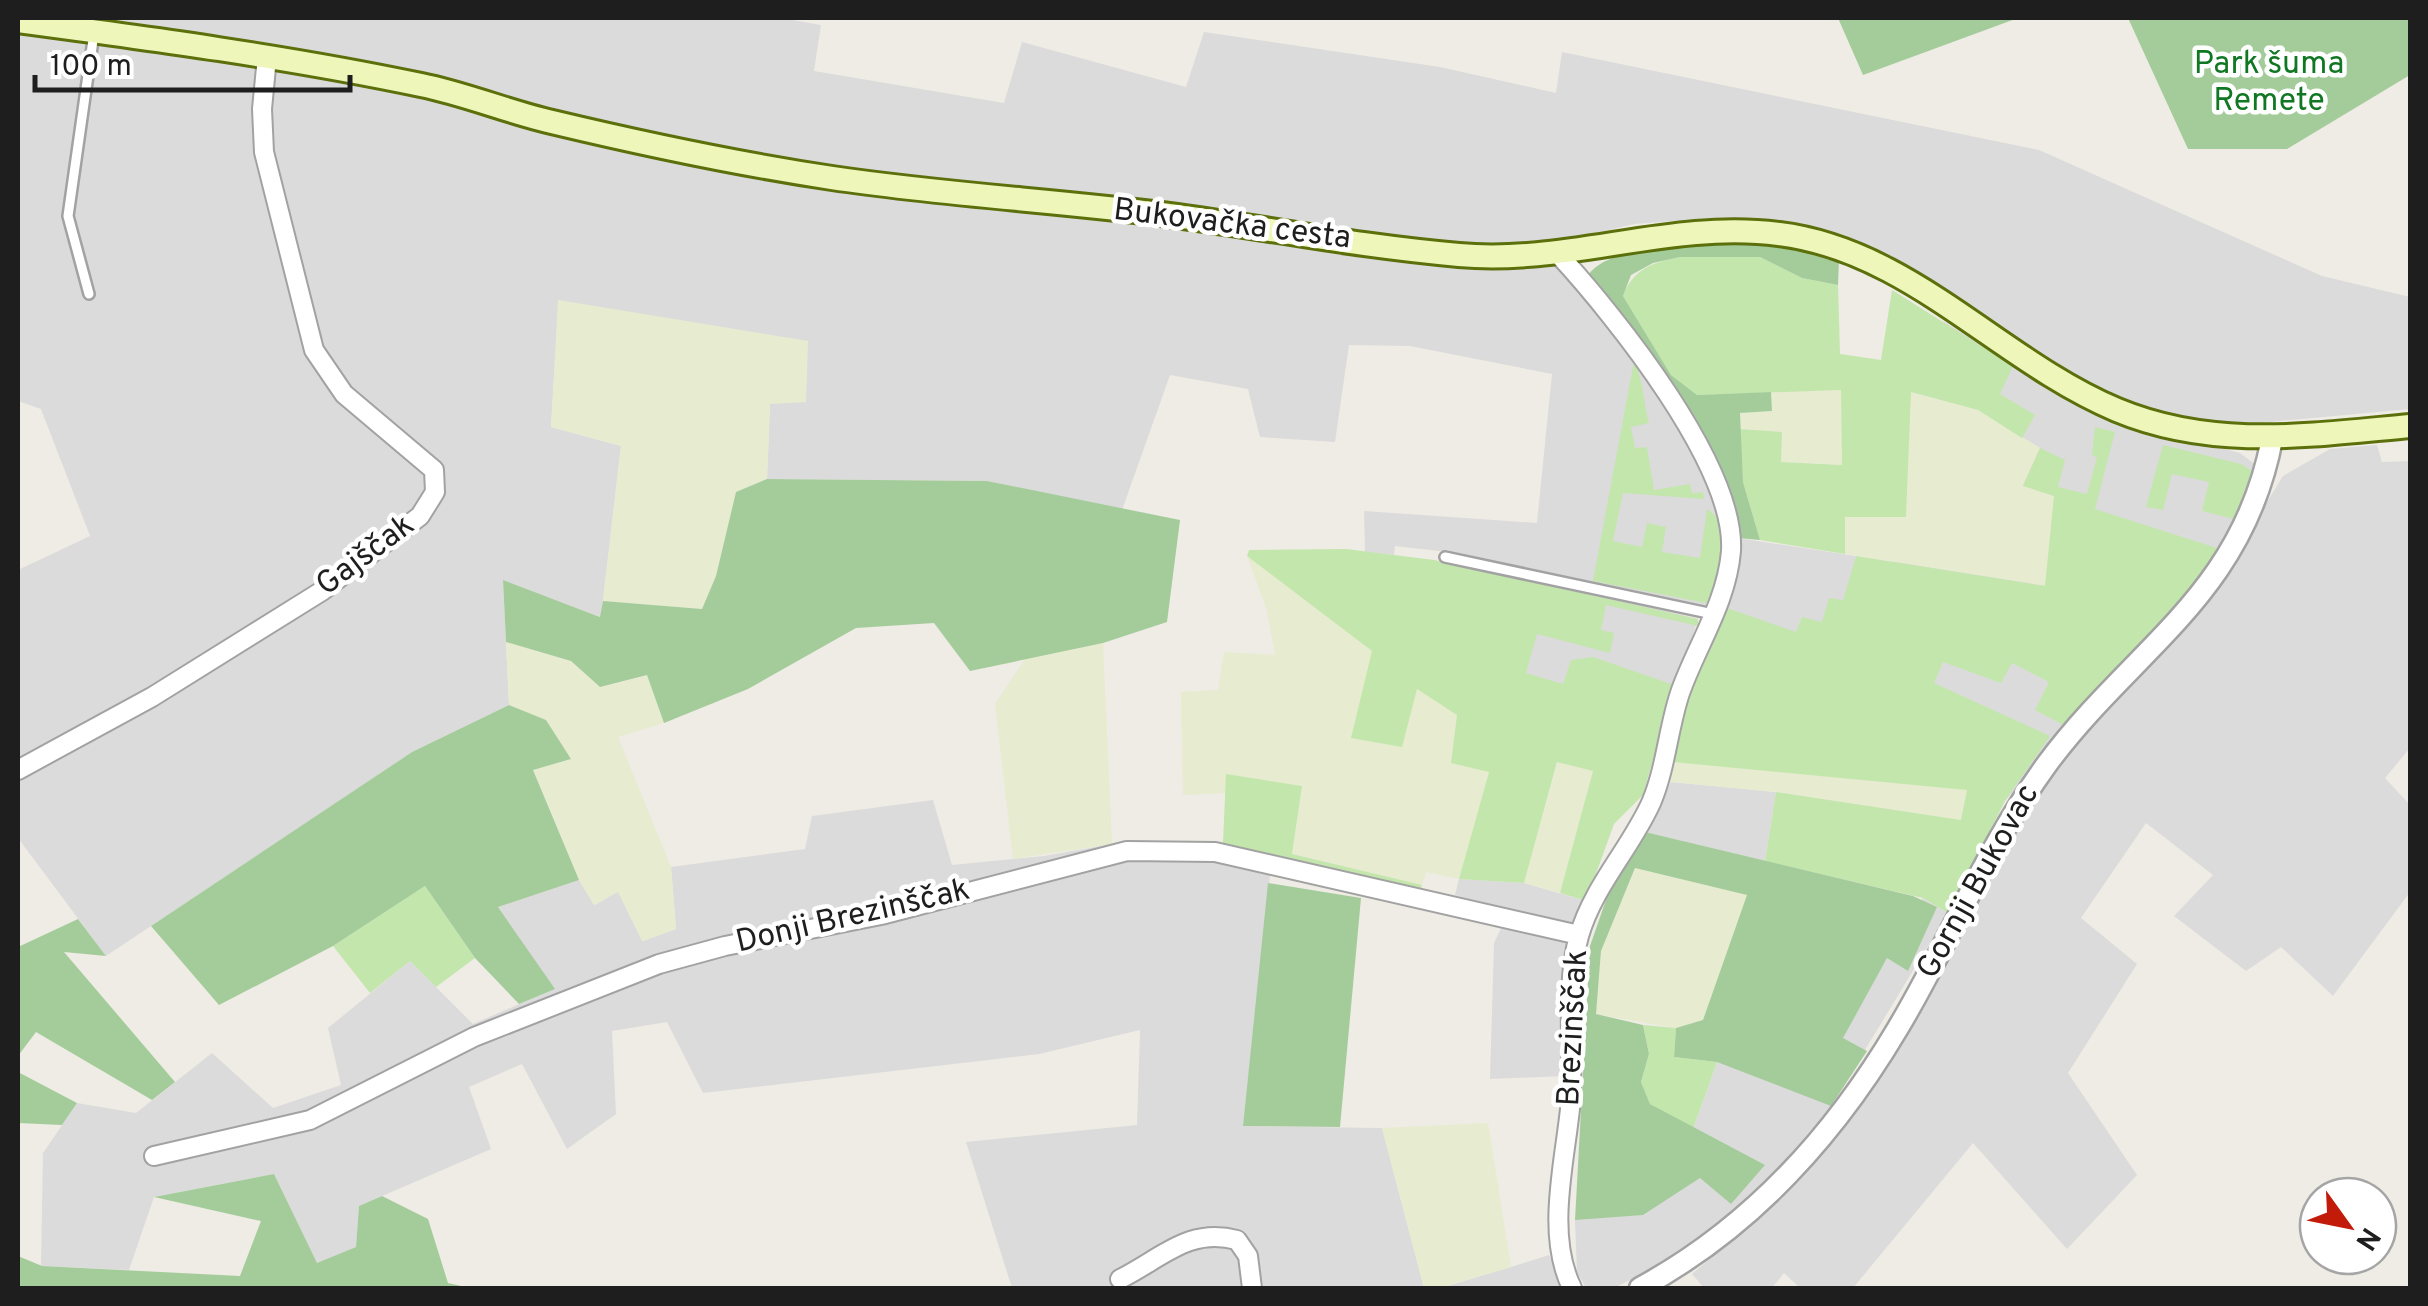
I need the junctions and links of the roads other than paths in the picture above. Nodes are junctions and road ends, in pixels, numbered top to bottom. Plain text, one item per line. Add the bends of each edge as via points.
1 (18, 22) edge
2 (94, 30) junction
3 (268, 57) junction
4 (1559, 255) junction
5 (89, 294) dead end
6 (2410, 426) edge
7 (2272, 439) junction
8 (1445, 557) dead end
9 (1713, 614) junction
10 (18, 770) edge
11 (1579, 935) junction
12 (154, 1156) dead end
13 (1120, 1279) dead end
14 (1252, 1288) edge
15 (1572, 1288) edge
16 (1640, 1288) edge

1 - 2 main road, Bukovačka cesta
2 - 3 main road, Bukovačka cesta
2 - 5 lane via 68,216
3 - 4 main road, Bukovačka cesta via 428,86 554,123 827,177 1462,256
3 - 10 street, Gajščak via 264,152 314,350 344,394 434,470 436,492 420,516 322,591 152,697
4 - 7 main road, Bukovačka cesta via 1708,229 1816,240 1906,280 2111,408 2161,425
4 - 9 street, Brezinščak via 1613,314 1713,476 1731,548
6 - 7 main road, Bukovačka cesta
7 - 16 street, Gornji Bukovac via 2251,508 2208,585 2048,763 1996,842 1899,1026 1821,1139 1740,1223
8 - 9 lane
9 - 11 street, Brezinščak via 1678,698 1655,792
11 - 12 street, Donji Brezinščak via 1216,852 1127,851 658,964 474,1037 310,1120
11 - 15 street, Brezinščak via 1560,1205 1560,1248
13 - 14 street via 1211,1233 1237,1240 1248,1256

